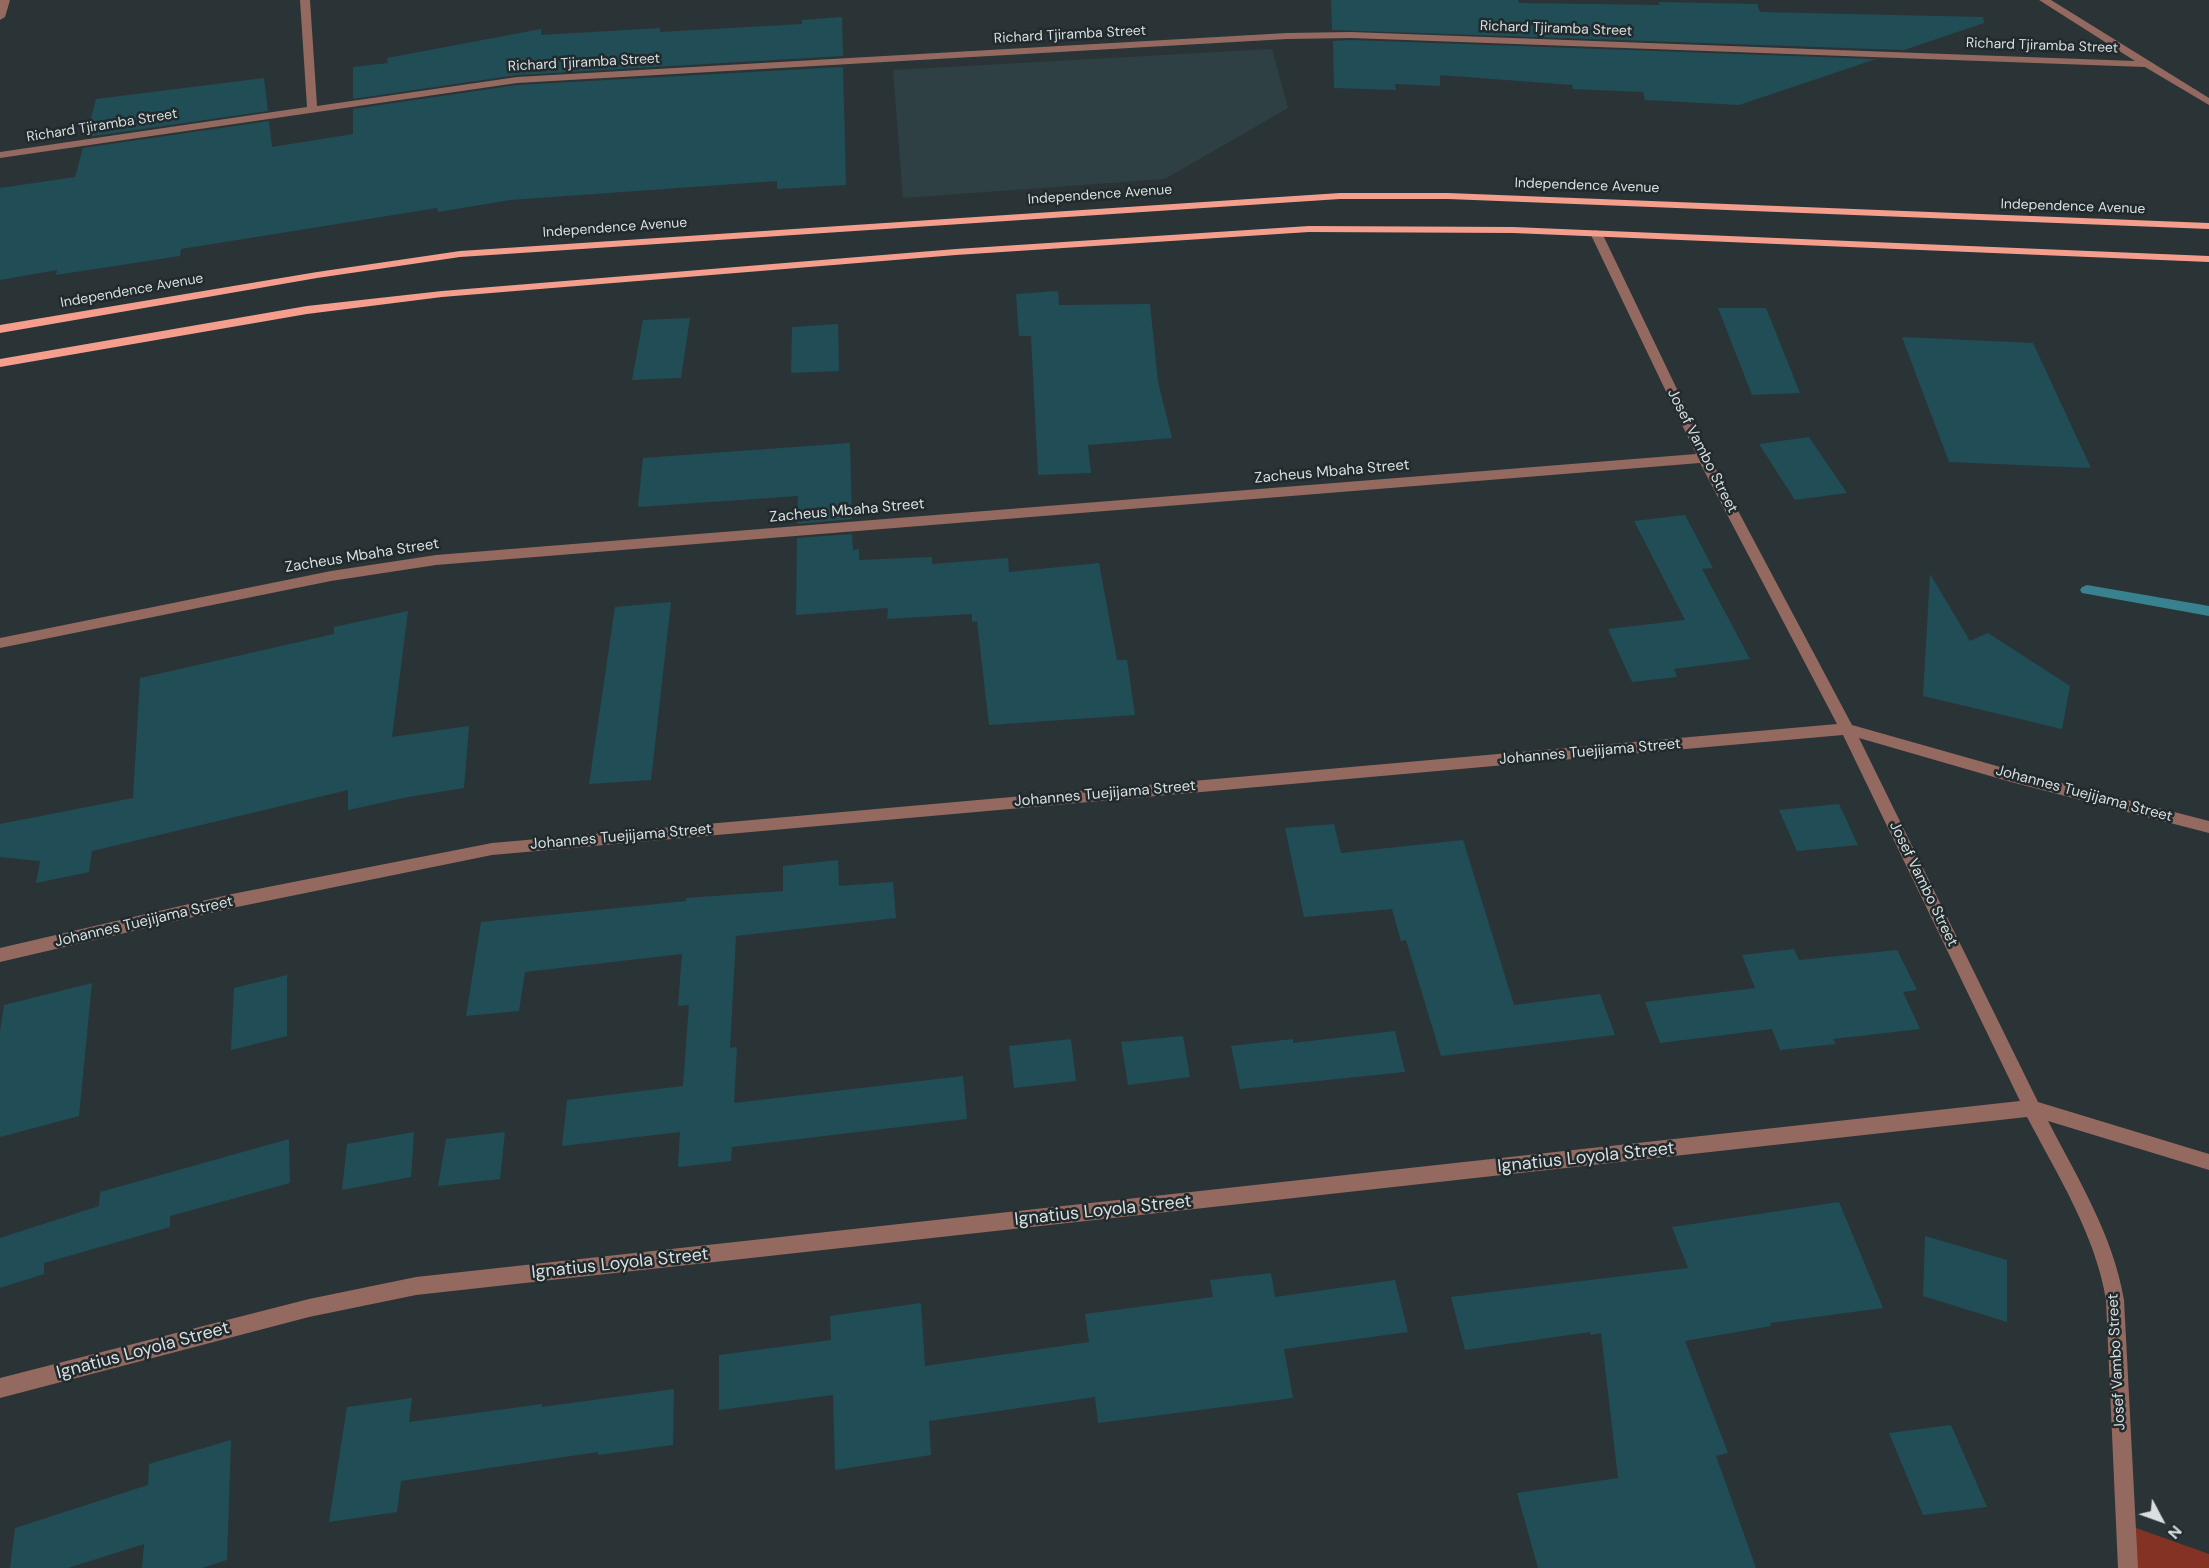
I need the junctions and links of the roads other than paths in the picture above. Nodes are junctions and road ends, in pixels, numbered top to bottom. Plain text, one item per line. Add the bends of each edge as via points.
1 (5, 0) edge
2 (305, 0) edge
3 (2044, 0) edge
4 (0, 17) edge
5 (2146, 63) junction
6 (2209, 102) edge
7 (312, 108) junction
8 (0, 155) edge
9 (2209, 226) edge
10 (1596, 233) junction
11 (2209, 259) edge
12 (0, 329) edge
13 (0, 363) edge
14 (1704, 458) junction
15 (0, 643) edge
16 (1847, 729) junction
17 (2209, 827) edge
18 (0, 956) edge
19 (2032, 1108) junction
20 (2209, 1162) edge
21 (0, 1388) edge
22 (2127, 1568) edge

1 - 4 street
2 - 7 street
3 - 5 street
5 - 6 street
5 - 7 street, Richard Tjiramba Street via 1320,35 517,80
7 - 8 street, Richard Tjiramba Street
9 - 12 main road, Independence Avenue via 1459,196 1340,196 460,254
10 - 11 main road
10 - 13 main road via 1309,229 568,281 307,310
10 - 14 street, Josef Vambo Street
14 - 15 street, Zacheus Mbaha Street via 436,560 331,576
14 - 16 street, Josef Vambo Street
16 - 17 street, Johannes Tuejijama Street
16 - 18 street, Johannes Tuejijama Street via 492,849 232,901
16 - 19 street, Josef Vambo Street
19 - 20 street, Ignatius Loyola Street
19 - 21 street, Ignatius Loyola Street via 416,1286 309,1308
19 - 22 street, Josef Vambo Street via 2099,1238 2110,1270 2115,1300

